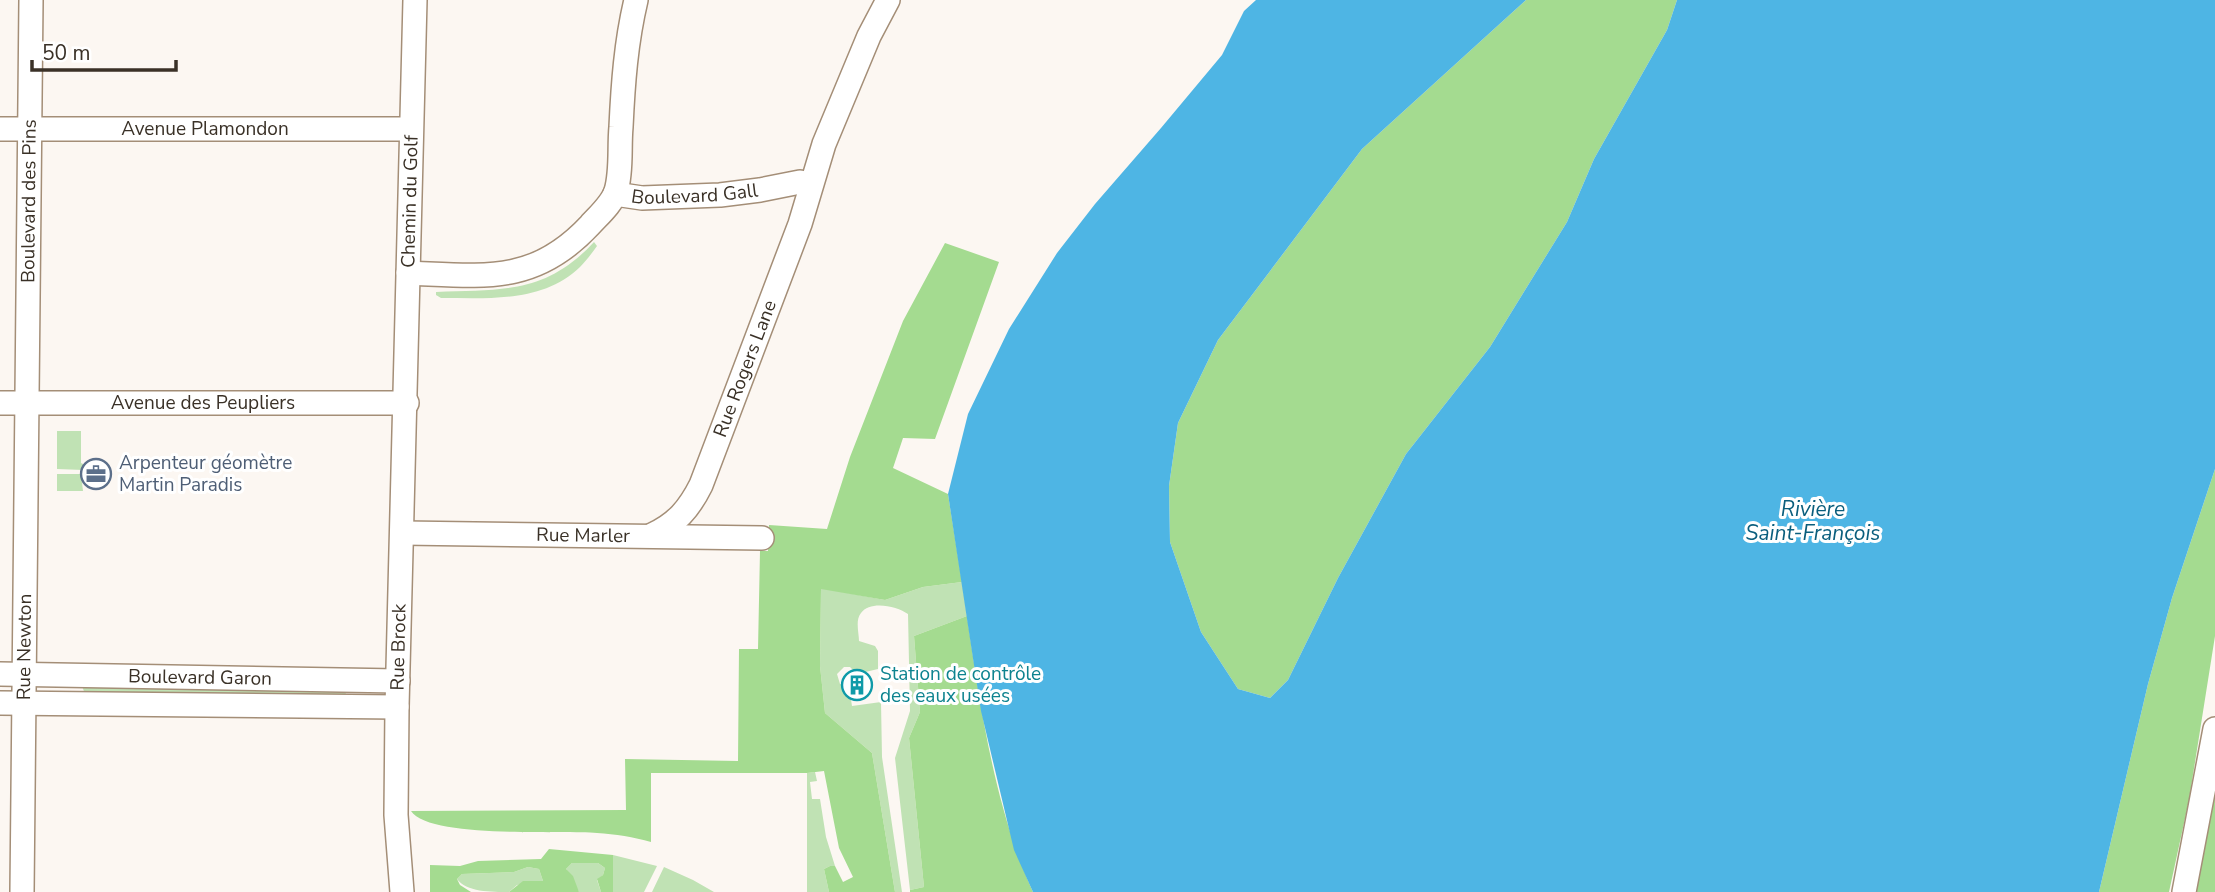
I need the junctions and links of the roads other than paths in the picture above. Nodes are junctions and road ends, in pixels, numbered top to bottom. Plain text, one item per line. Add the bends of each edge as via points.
1 (31, 0) edge
2 (415, 0) edge
3 (636, 0) edge
4 (888, 0) edge
5 (0, 129) edge
6 (29, 129) junction
7 (411, 129) junction
8 (811, 184) junction
9 (615, 194) junction
10 (408, 273) junction
11 (407, 402) junction
12 (0, 403) edge
13 (28, 403) junction
14 (403, 533) junction
15 (652, 535) junction
16 (762, 538) dead end
17 (0, 674) edge
18 (24, 675) junction
19 (398, 681) junction
20 (0, 703) edge
21 (25, 703) junction
22 (397, 707) junction
23 (2215, 729) edge
24 (22, 892) edge
25 (402, 892) edge
26 (2184, 892) edge

1 - 6 street, Boulevard des Pins
2 - 7 street, Chemin du Golf
3 - 9 street via 627,49
4 - 8 street via 860,55
5 - 6 street, Avenue Plamondon
6 - 7 street, Avenue Plamondon
6 - 13 street, Boulevard des Pins
7 - 10 street, Chemin du Golf
8 - 9 street, Boulevard Gall via 720,195 642,198
8 - 15 street, Rue Rogers Lane via 701,485 687,510 668,528
9 - 10 street, Boulevard Gall via 568,246 538,265 502,274
10 - 11 street, Chemin du Golf
11 - 13 street, Avenue des Peupliers
11 - 14 street, Rue Brock
12 - 13 street, Avenue des Peupliers
13 - 18 street, Rue Newton
14 - 15 street, Rue Marler
14 - 19 street, Rue Brock
15 - 16 street, Rue Marler
17 - 18 street, Boulevard Garon
18 - 19 street, Boulevard Garon
18 - 21 street, Rue Newton
19 - 22 street, Rue Brock
20 - 21 street, Boulevard Garon
21 - 22 street, Boulevard Garon
21 - 24 street, Rue Newton
22 - 25 street, Rue Brock via 396,816
23 - 26 street

